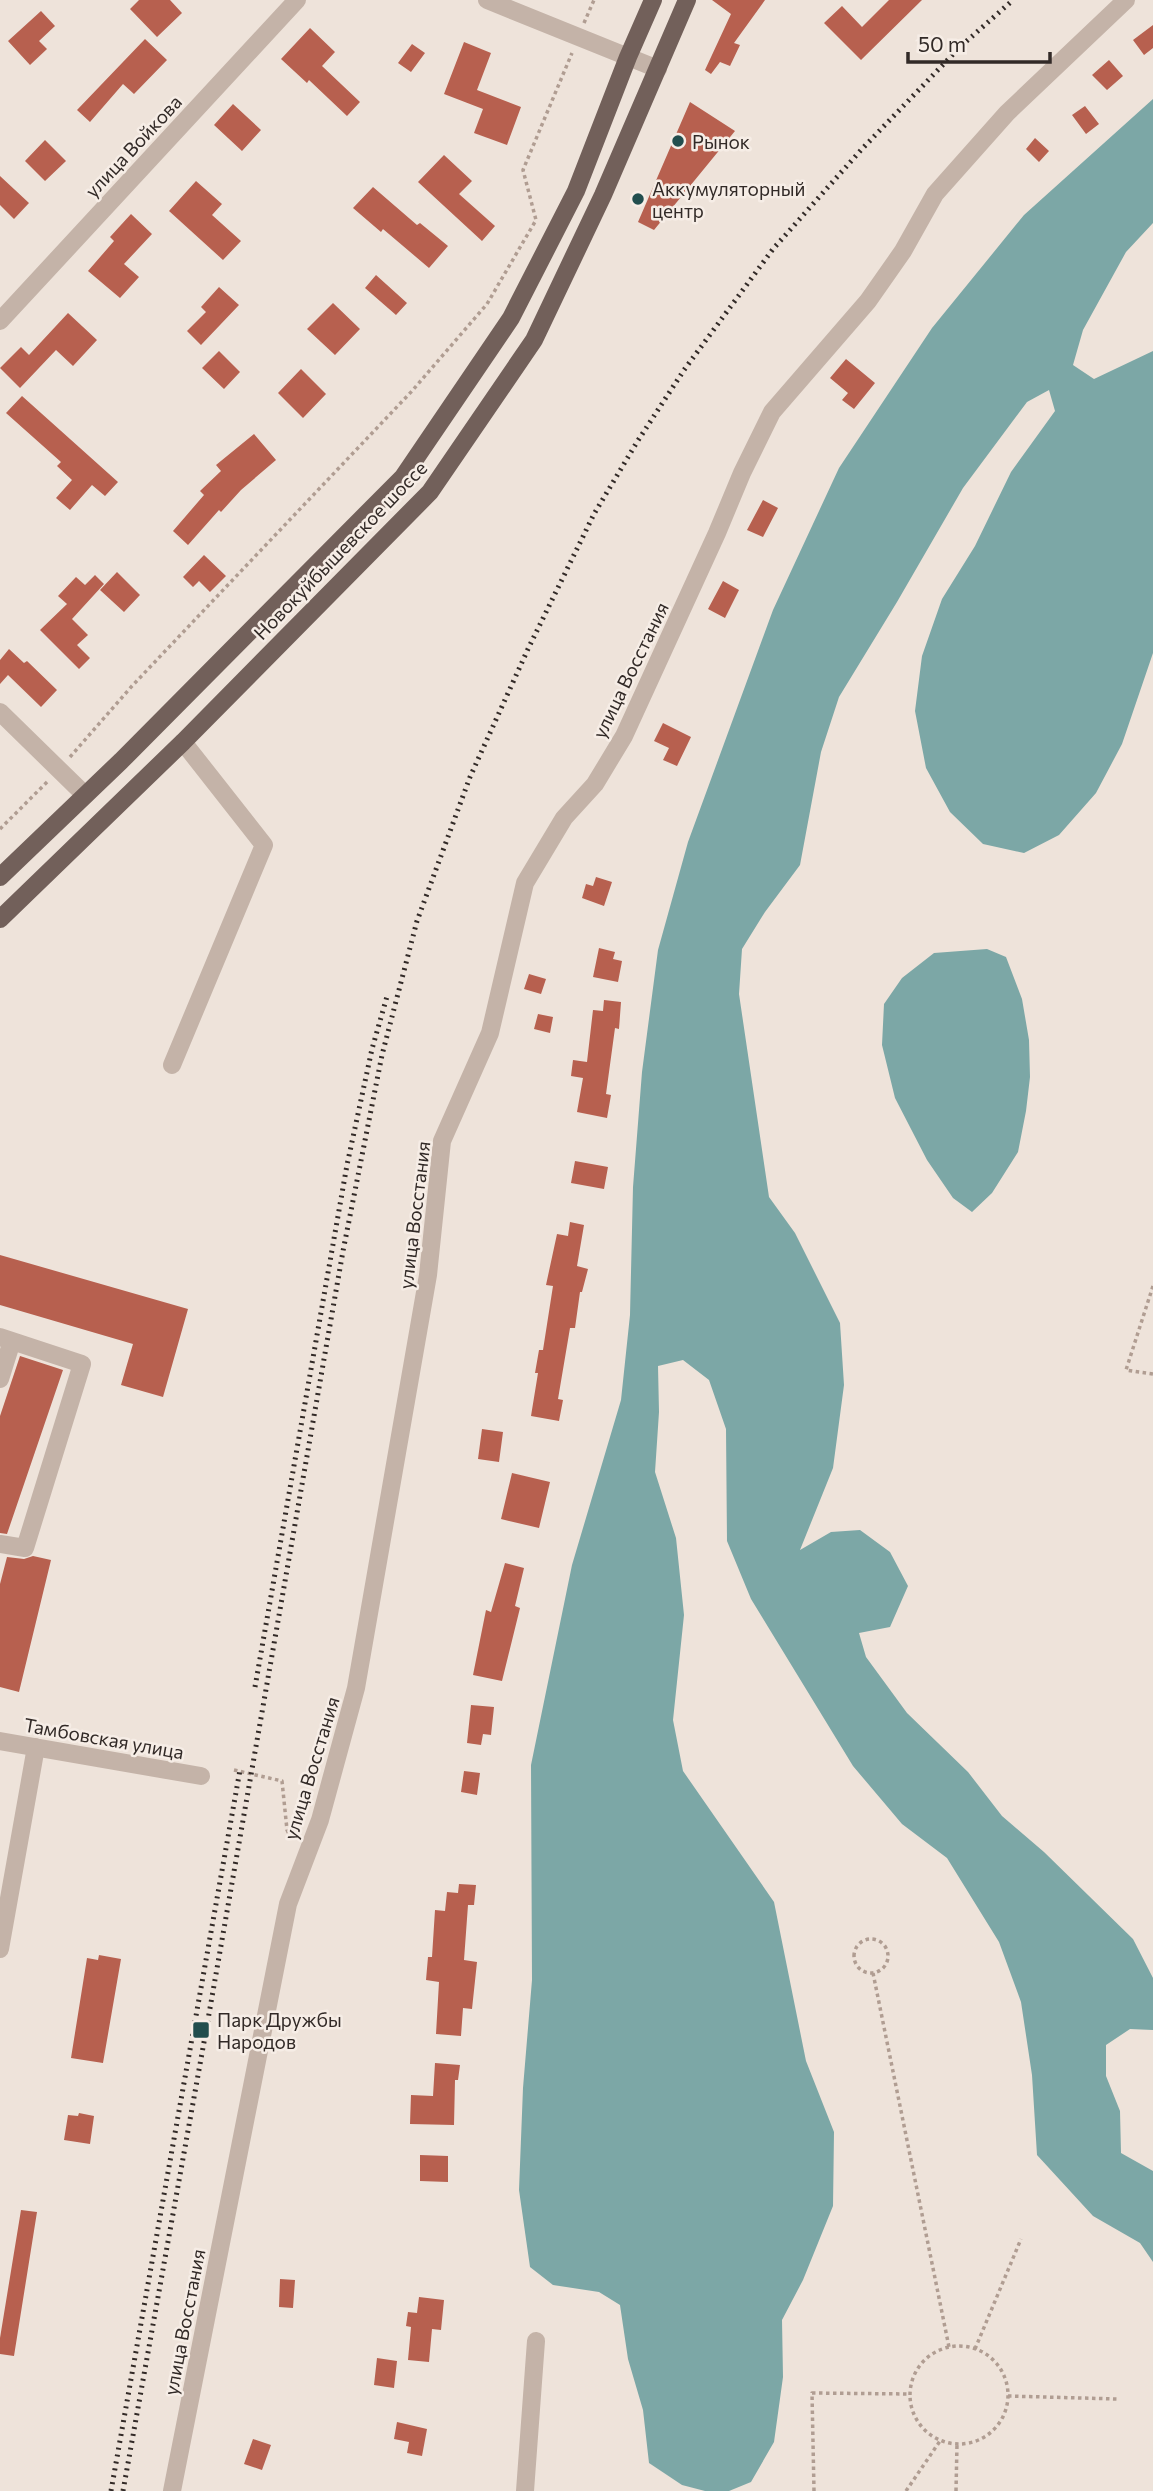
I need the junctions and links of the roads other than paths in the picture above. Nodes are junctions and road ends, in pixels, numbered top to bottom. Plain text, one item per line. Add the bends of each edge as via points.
1 (297, 0) edge
2 (487, 0) edge
3 (653, 0) edge
4 (687, 0) edge
5 (1126, 0) edge
6 (628, 57) junction
7 (657, 69) junction
8 (0, 321) edge
9 (0, 712) edge
10 (183, 743) junction
11 (85, 794) junction
12 (0, 877) edge
13 (0, 919) edge
14 (172, 1065) dead end
15 (6, 1339) edge
16 (0, 1379) edge
17 (0, 1544) edge
18 (0, 1741) edge
19 (36, 1747) junction
20 (201, 1776) dead end
21 (0, 1949) edge
22 (536, 2341) dead end
23 (172, 2491) edge
24 (525, 2491) edge

1 - 8 street, улица Войкова
2 - 6 street
3 - 6 main road, Новокуйбышевское шоссе
4 - 7 main road, Новокуйбышевское шоссе
5 - 23 street, улица Восстания via 1007,113 935,194 868,301 772,412 624,736 524,883 490,1032 442,1141 428,1275 356,1688 320,1821 288,1904
6 - 7 street
6 - 11 main road, Новокуйбышевское шоссе via 576,191 511,318 403,477
7 - 10 main road, Новокуйбышевское шоссе via 534,340 430,492
9 - 11 street
10 - 13 main road, Новокуйбышевское шоссе
10 - 14 street via 264,845
11 - 12 main road, Новокуйбышевское шоссе
15 - 16 street
15 - 17 street via 82,1364 25,1548
18 - 19 street, Тамбовская улица
19 - 20 street, Тамбовская улица
19 - 21 street
22 - 24 street

